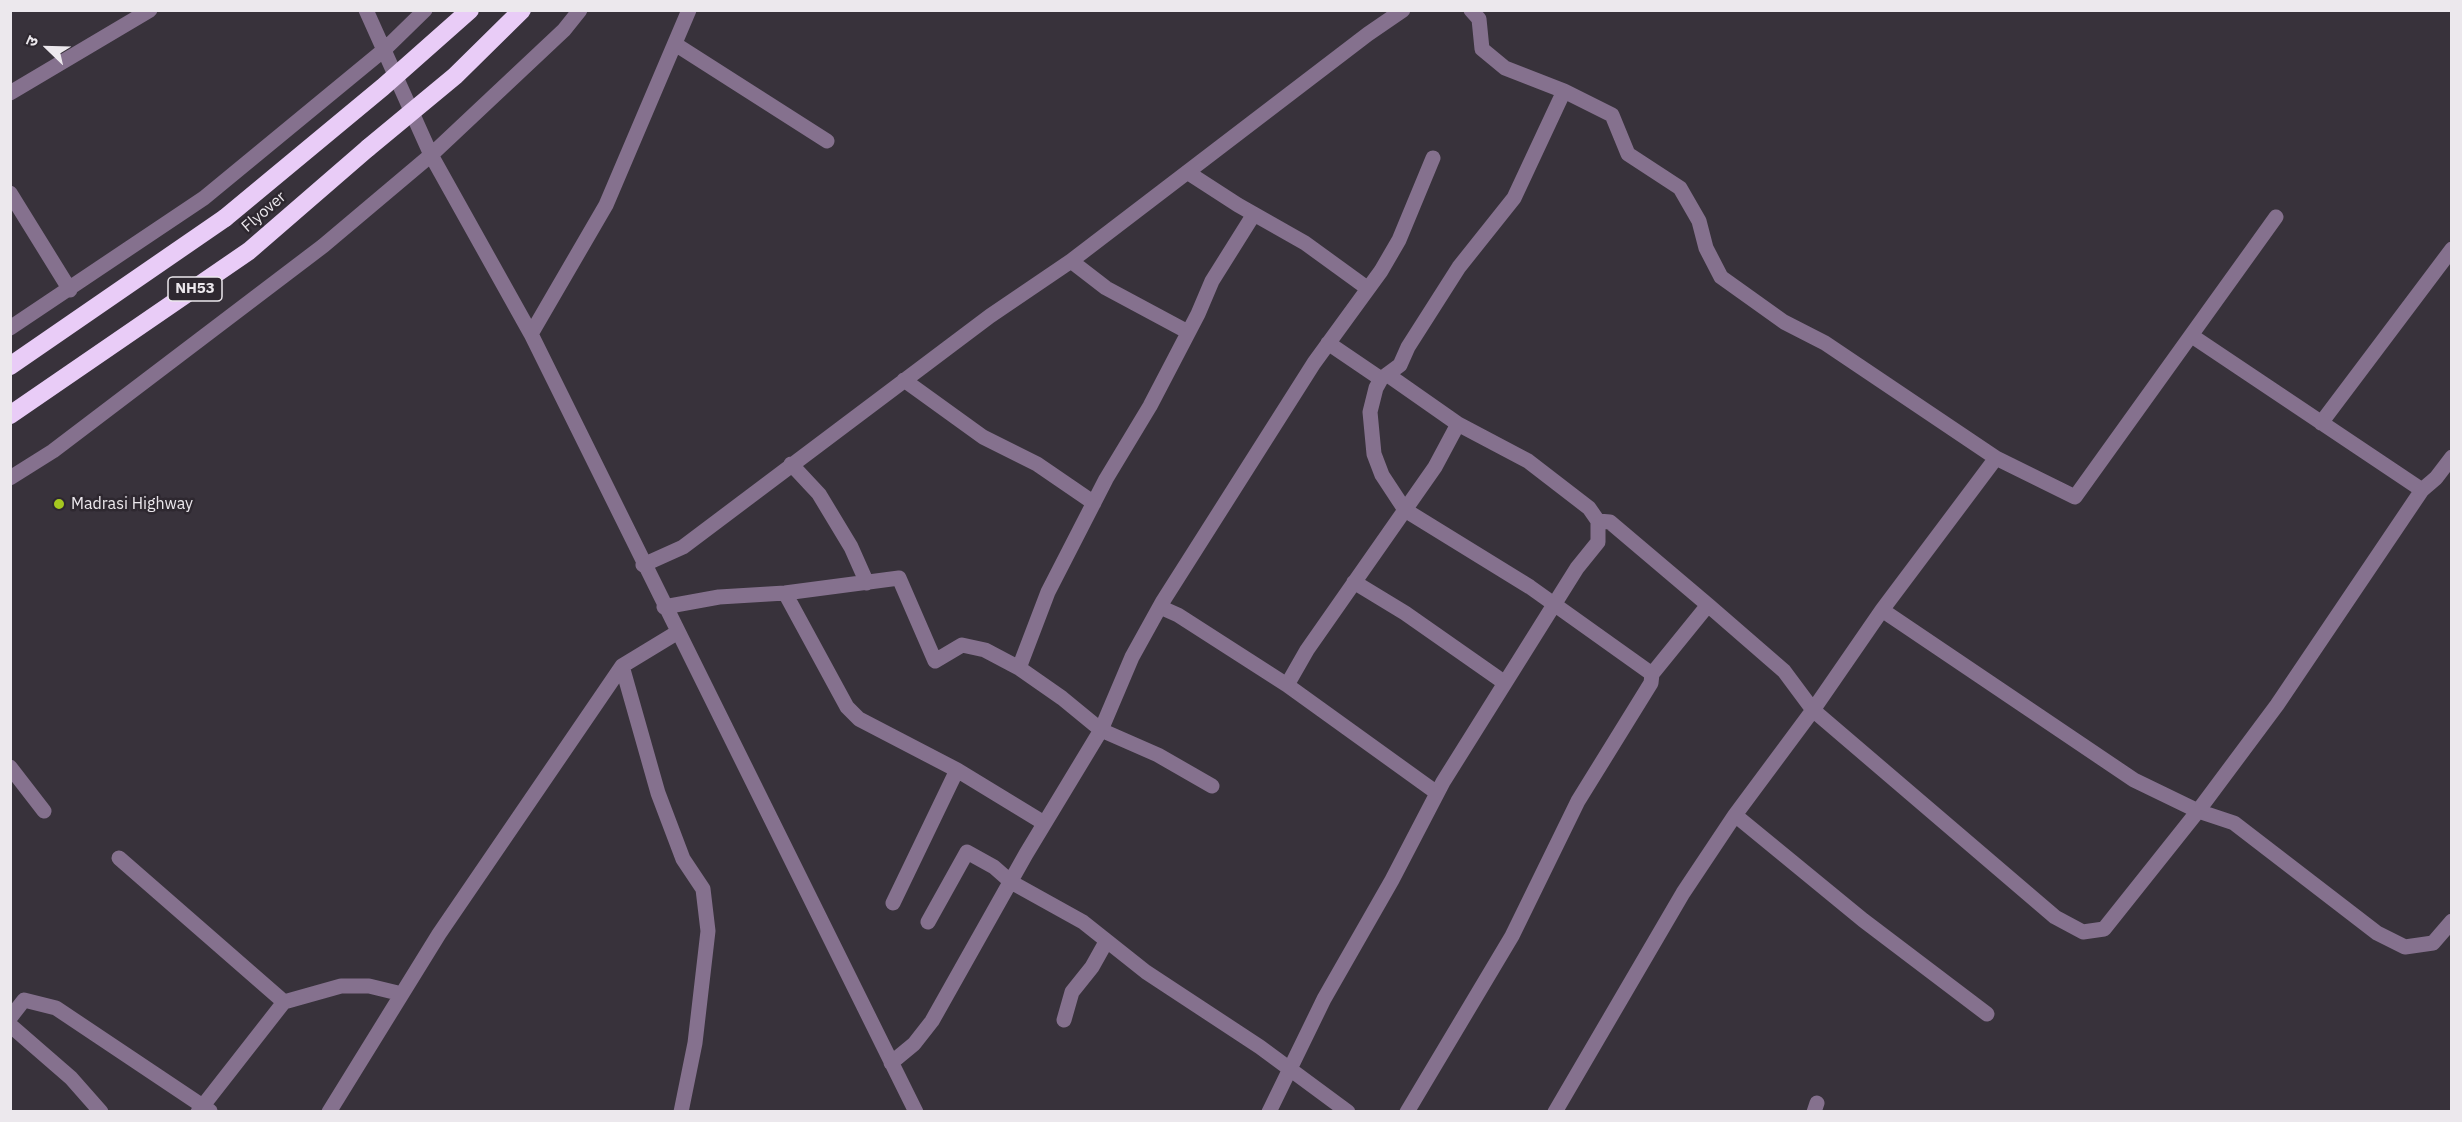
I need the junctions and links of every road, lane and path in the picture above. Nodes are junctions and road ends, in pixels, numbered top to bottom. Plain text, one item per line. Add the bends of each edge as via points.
1 (150, 10) edge
2 (366, 10) edge
3 (425, 10) edge
4 (470, 10) edge
5 (522, 10) edge
6 (580, 10) edge
7 (689, 10) edge
8 (1403, 10) edge
9 (1471, 10) edge
10 (675, 44) junction
11 (385, 49) junction
12 (1564, 91) junction
13 (10, 93) edge
14 (828, 141) dead end
15 (431, 155) junction
16 (1433, 158) dead end
17 (1188, 172) junction
18 (10, 193) edge
19 (1254, 214) junction
20 (2276, 217) dead end
21 (2451, 249) edge
22 (1071, 261) junction
23 (1367, 288) junction
24 (70, 290) junction
25 (10, 328) edge
26 (1188, 332) junction
27 (531, 334) junction
28 (2192, 336) junction
29 (1328, 343) junction
30 (10, 366) edge
31 (1385, 377) junction
32 (904, 380) junction
33 (10, 416) edge
34 (2321, 423) junction
35 (1458, 424) junction
36 (2451, 457) edge
37 (1996, 458) junction
38 (791, 464) junction
39 (10, 478) edge
40 (2422, 490) junction
41 (1094, 503) junction
42 (1405, 510) junction
43 (1598, 521) junction
44 (643, 565) junction
45 (1354, 582) junction
46 (867, 583) junction
47 (785, 593) junction
48 (1553, 605) junction
49 (1708, 605) junction
50 (664, 606) junction
51 (1160, 607) junction
52 (1882, 610) junction
53 (678, 632) junction
54 (622, 666) junction
55 (1019, 668) junction
56 (1652, 674) junction
57 (1505, 683) junction
58 (1287, 685) junction
59 (1814, 710) junction
60 (1101, 730) junction
61 (10, 767) edge
62 (957, 771) junction
63 (1212, 786) dead end
64 (1437, 793) junction
65 (44, 811) dead end
66 (2198, 811) junction
67 (1735, 815) junction
68 (1044, 823) junction
69 (119, 858) dead end
70 (1011, 882) junction
71 (893, 903) dead end
72 (2451, 921) edge
73 (928, 922) dead end
74 (1106, 942) junction
75 (402, 994) junction
76 (284, 1002) junction
77 (1987, 1014) dead end
78 (10, 1018) edge
79 (1064, 1020) dead end
80 (10, 1024) edge
81 (891, 1063) junction
82 (1290, 1071) junction
83 (204, 1110) edge
84 (101, 1112) edge
85 (329, 1112) edge
86 (681, 1112) edge
87 (916, 1112) edge
88 (1269, 1112) edge
89 (1348, 1112) edge
90 (1407, 1112) edge
91 (1555, 1112) edge

1 - 13 street
2 - 11 street
3 - 11 street
4 - 30 highway, Flyover / NH53, bridge via 225,218
5 - 33 highway, Flyover / NH53, bridge via 455,76 249,251
6 - 15 street via 564,30
7 - 10 street
8 - 17 street
9 - 12 street via 1479,19 1482,49 1505,68
10 - 14 street
10 - 27 street via 606,205
11 - 15 street
11 - 24 street via 204,198
12 - 31 street via 1514,198 1460,267 1400,365
12 - 37 street via 1612,115 1628,154 1680,188 1699,221 1720,277
15 - 27 street
15 - 39 street via 322,246 53,451
16 - 23 street via 1399,240
17 - 19 street
17 - 22 street
18 - 24 street
19 - 23 street via 1305,243
19 - 26 street via 1212,281
20 - 28 street
21 - 34 street
22 - 26 street via 1106,288
22 - 32 street
23 - 29 street
24 - 25 street
26 - 41 street
27 - 44 street
28 - 34 street
28 - 37 street via 2075,497
29 - 31 street
29 - 51 street
31 - 35 street
31 - 42 street via 1376,388 1370,412 1374,454 1382,475
32 - 38 street
32 - 41 street via 983,437 1037,464
34 - 40 street
35 - 42 street
35 - 43 street via 1528,461 1589,508
36 - 40 street
37 - 52 street
38 - 44 street via 683,547
38 - 46 street via 819,494 851,547
40 - 66 street via 2277,705
41 - 55 street via 1048,592
42 - 45 street
42 - 48 street
43 - 48 street via 1598,542
43 - 49 street via 1610,522
44 - 50 street
45 - 57 street
45 - 58 street
46 - 47 street
46 - 55 street via 899,578 935,661 962,645 985,650
47 - 50 street via 719,597
47 - 62 street via 847,707 859,719
48 - 56 street
48 - 57 street
49 - 56 street
49 - 59 street via 1784,671
50 - 53 street
51 - 58 street
51 - 60 street via 1132,657
52 - 59 street
52 - 66 street via 2134,780
53 - 54 street
53 - 81 street
54 - 75 street
54 - 86 street via 658,793 683,859 703,889 708,931 695,1042
55 - 60 street
56 - 90 street via 1578,801 1512,936
57 - 64 street
58 - 64 street
59 - 66 street via 2055,917 2083,932 2104,929
59 - 67 street
60 - 63 street via 1158,755
60 - 68 street
61 - 65 street
62 - 68 street
62 - 71 street
64 - 82 street via 1324,999
66 - 72 street via 2234,823 2377,933 2405,947 2433,943
67 - 77 street via 1863,920
67 - 91 street via 1683,893
68 - 70 street
69 - 76 street
70 - 73 street via 968,852
70 - 74 street via 1083,922
70 - 81 street via 932,1021 914,1044
74 - 79 street via 1092,968 1072,992
74 - 82 street
75 - 76 street via 369,986 341,986
75 - 85 street
76 - 83 street
78 - 83 street via 24,1000 57,1008
80 - 84 street via 71,1078
81 - 87 street
82 - 88 street
82 - 89 street

